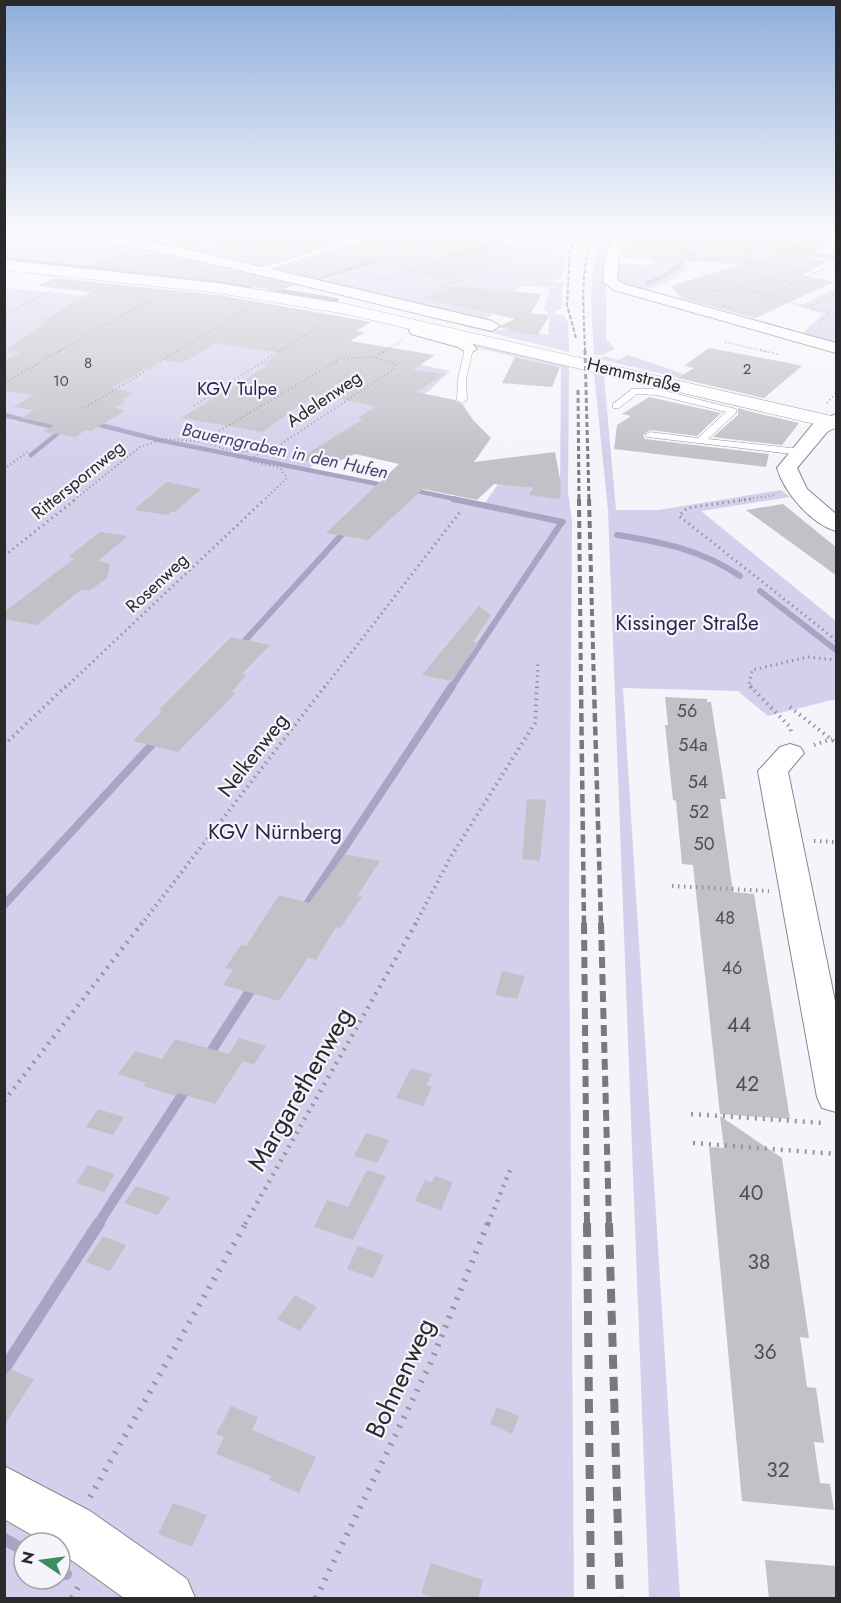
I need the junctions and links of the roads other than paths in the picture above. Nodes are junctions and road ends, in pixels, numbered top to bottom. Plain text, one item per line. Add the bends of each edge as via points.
1 (345, 309) edge
2 (381, 309) edge
3 (400, 309) edge
4 (696, 309) edge
5 (369, 314) junction
6 (419, 322) junction
7 (492, 326) dead end
8 (837, 348) edge
9 (469, 349) joint
10 (462, 400) dead end
11 (616, 406) dead end
12 (835, 419) edge
13 (650, 435) dead end
14 (700, 441) junction
15 (800, 452) junction
16 (837, 524) edge
17 (790, 753) road end
18 (826, 1110) edge
19 (4, 1491) edge
20 (168, 1599) edge

1 - 5 street, Hemmstraße
2 - 5 street
3 - 6 street
4 - 8 street
5 - 6 street, Hemmstraße
6 - 7 street
6 - 9 street
6 - 12 street, Hemmstraße
9 - 10 lane
11 - 14 lane via 636,392 657,392 733,411
12 - 15 street via 820,428
13 - 14 lane
14 - 15 lane
15 - 16 street via 787,468 789,480 796,492
17 - 18 street via 773,771
19 - 20 street via 72,1529

